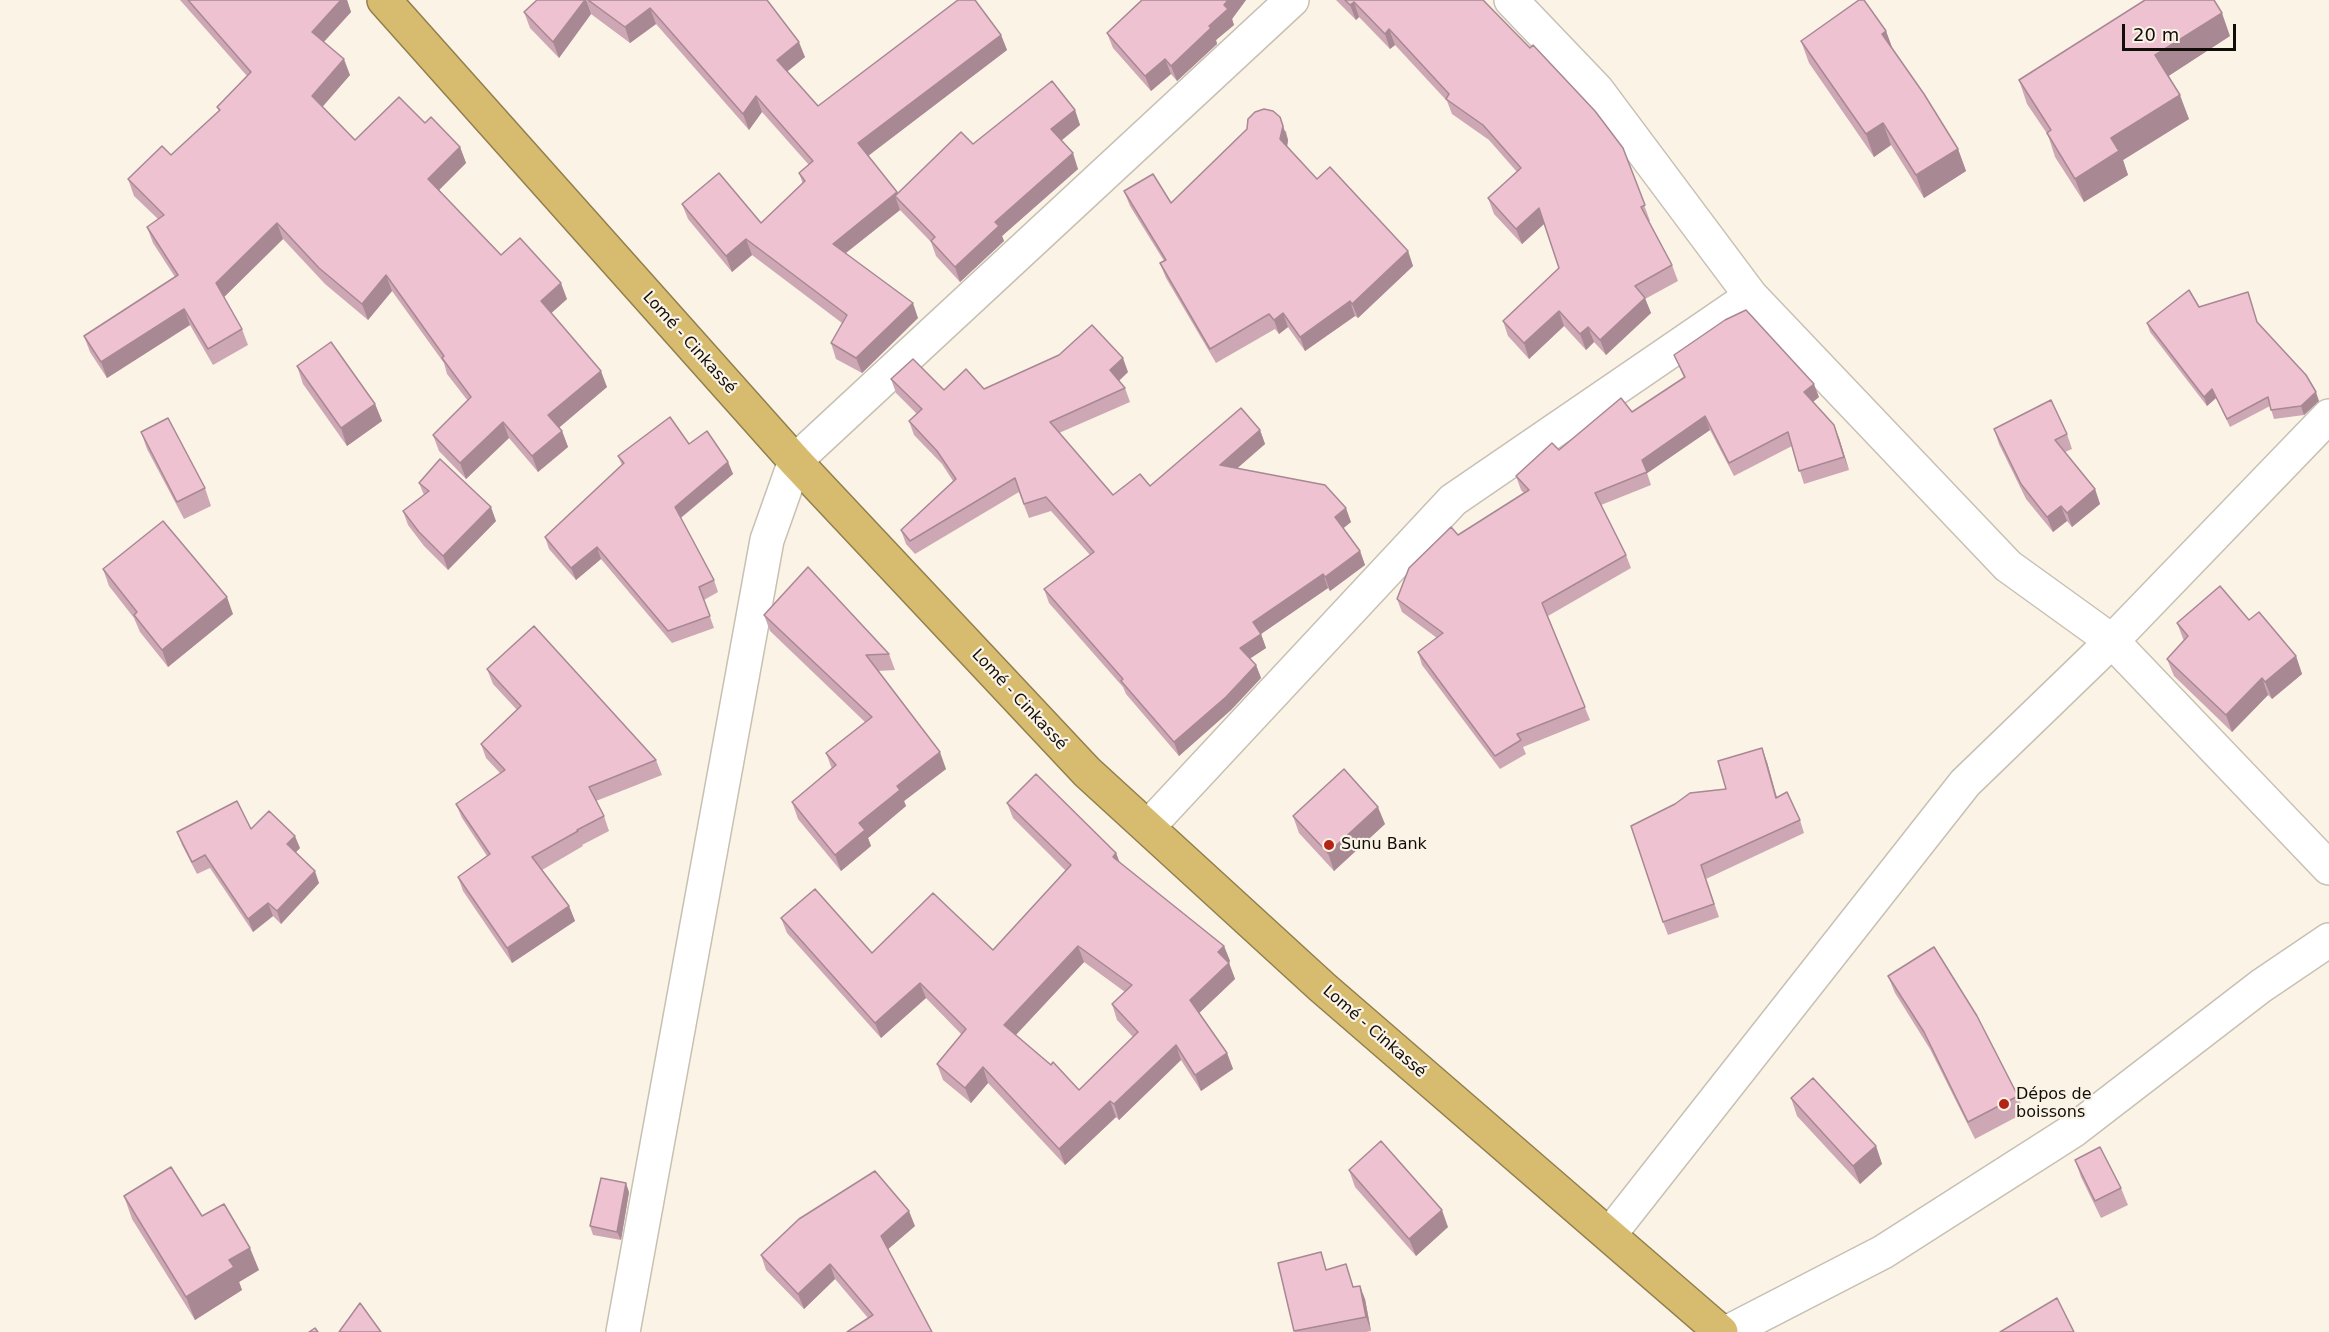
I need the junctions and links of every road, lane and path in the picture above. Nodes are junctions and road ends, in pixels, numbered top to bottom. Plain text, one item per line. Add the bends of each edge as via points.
1 (384, 0) edge
2 (1292, 0) edge
3 (1511, 0) edge
4 (1751, 296) junction
5 (2329, 416) edge
6 (795, 461) junction
7 (2112, 641) junction
8 (1148, 827) junction
9 (2329, 868) edge
10 (2329, 940) edge
11 (1610, 1234) junction
12 (623, 1332) edge
13 (1721, 1332) edge
14 (1728, 1332) edge

1 - 6 highway, Lomé - Cinkassé
2 - 6 street
3 - 4 street via 1597,90
4 - 7 street via 2008,566
4 - 8 street via 1453,500
5 - 7 street
6 - 8 highway, Lomé - Cinkassé via 1087,772
6 - 12 street via 767,540
7 - 9 street
7 - 11 street via 1965,783
8 - 11 highway, Lomé - Cinkassé via 1322,987
10 - 14 street via 2261,986 2074,1130 1883,1252
11 - 13 highway, Lomé - Cinkassé

